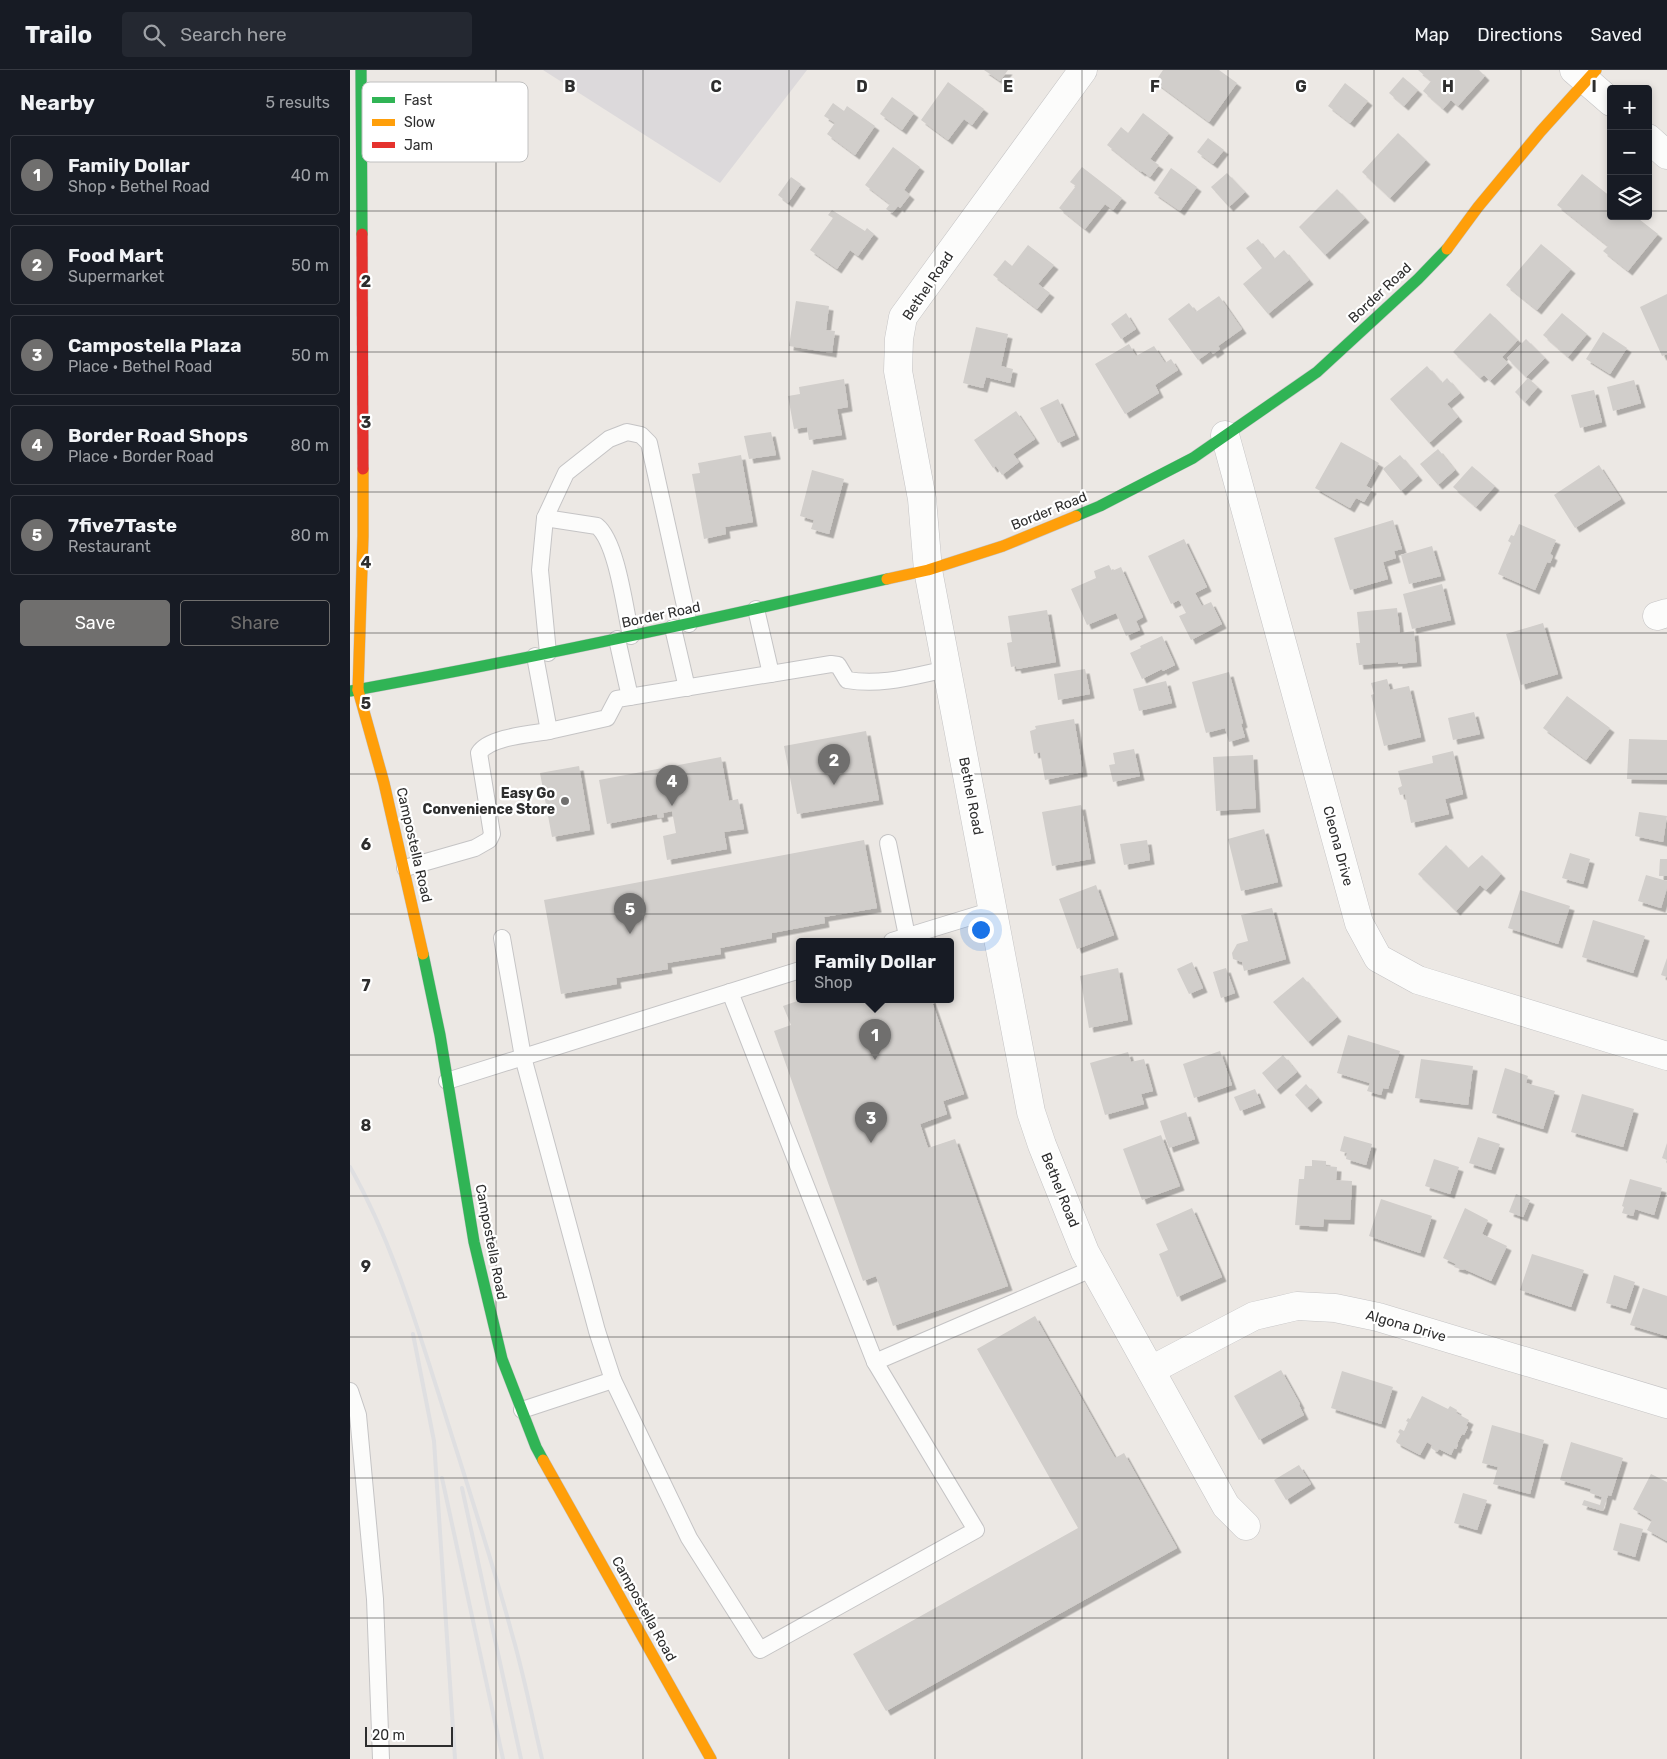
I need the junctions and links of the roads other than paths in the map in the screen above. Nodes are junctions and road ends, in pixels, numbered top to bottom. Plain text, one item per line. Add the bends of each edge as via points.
1 (360, 70) edge
2 (1083, 70) edge
3 (1586, 73) edge
4 (1607, 97) edge
5 (1652, 142) edge
6 (1667, 155) edge
7 (1225, 436) junction
8 (545, 518) junction
9 (928, 570) junction
10 (756, 609) junction
11 (681, 626) junction
12 (624, 638) junction
13 (541, 655) junction
14 (947, 669) junction
15 (771, 674) junction
16 (350, 680) edge
17 (687, 688) junction
18 (354, 690) edge
19 (630, 697) junction
20 (550, 731) junction
21 (888, 843) dead end
22 (405, 868) junction
23 (993, 910) junction
24 (502, 938) dead end
25 (900, 938) edge
26 (903, 938) edge
27 (796, 971) edge
28 (730, 992) junction
29 (1667, 1056) edge
30 (523, 1057) junction
31 (447, 1080) junction
32 (1094, 1268) junction
33 (875, 1362) junction
34 (1151, 1370) junction
35 (613, 1380) junction
36 (350, 1391) edge
37 (1667, 1404) edge
38 (522, 1410) junction
39 (1246, 1526) dead end
40 (381, 1759) edge
41 (711, 1759) edge

1 - 18 main road via 363,536
2 - 9 street, Bethel Road via 903,317 898,370 922,499
3 - 4 street
3 - 7 main road, Border Road via 1449,248 1317,372
5 - 6 street
7 - 9 main road, Border Road via 1193,458 1100,506 1003,546
7 - 29 street, Cleona Drive via 1359,923 1378,958 1418,980
8 - 11 lane via 566,473 609,439 627,432 641,435 649,443
8 - 12 lane via 597,526 602,530 613,553
8 - 13 lane via 540,570
9 - 10 main road, Border Road
9 - 14 street, Bethel Road
10 - 11 main road, Border Road
10 - 15 lane
11 - 12 main road, Border Road
11 - 17 lane
12 - 13 main road, Border Road
12 - 19 lane
13 - 18 main road, Border Road
13 - 20 lane
14 - 15 lane via 865,683 847,680 838,666 831,664
14 - 23 street, Bethel Road
15 - 17 lane
16 - 18 main road
17 - 19 lane
18 - 22 main road, Campostella Road via 384,783
19 - 20 lane via 617,699 607,718
20 - 22 lane via 496,741 479,753 492,834 489,840 475,848
21 - 25 lane
22 - 31 main road, Campostella Road
23 - 26 lane
23 - 32 street, Bethel Road via 1031,1112
24 - 30 lane
27 - 28 lane
28 - 30 lane
28 - 33 lane
30 - 31 lane
30 - 35 lane
31 - 38 main road, Campostella Road via 474,1242 502,1359
32 - 33 lane
32 - 34 street, Bethel Road
33 - 35 lane via 976,1530 760,1650 689,1538
34 - 37 street, Algona Drive via 1254,1316 1297,1306 1335,1308 1378,1317
34 - 39 street, Bethel Road via 1226,1506
35 - 38 lane
36 - 40 lane via 358,1414 375,1599
38 - 41 main road, Campostella Road via 536,1447

